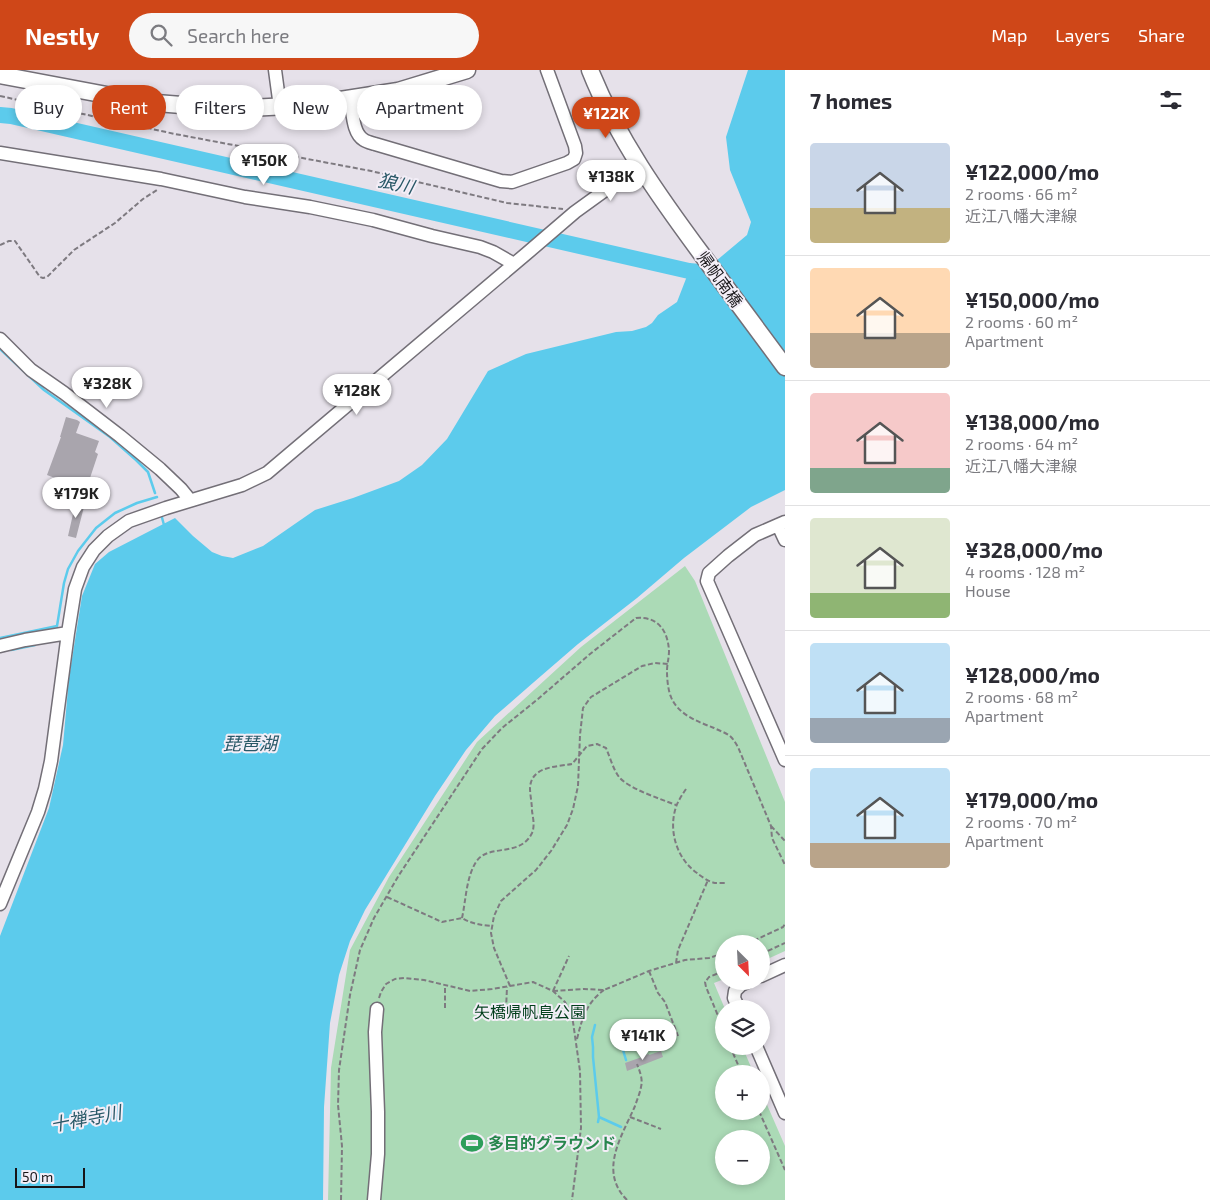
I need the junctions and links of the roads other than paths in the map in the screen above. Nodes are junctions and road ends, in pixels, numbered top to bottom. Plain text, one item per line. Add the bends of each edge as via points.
1 (275, 70) edge
2 (468, 70) edge
3 (547, 70) edge
4 (590, 70) edge
5 (7, 74) edge
6 (277, 85) edge
7 (347, 99) edge
8 (350, 99) junction
9 (274, 107) edge
10 (0, 153) edge
11 (640, 165) junction
12 (514, 264) junction
13 (0, 339) edge
14 (785, 367) edge
15 (190, 500) junction
16 (782, 523) edge
17 (785, 540) edge
18 (68, 633) junction
19 (0, 646) edge
20 (785, 760) edge
21 (0, 904) edge
22 (785, 965) edge
23 (770, 972) edge
24 (377, 1009) road end
25 (760, 1055) edge
26 (785, 1113) edge
27 (374, 1200) edge

1 - 6 street
2 - 8 main road via 398,91
3 - 8 street via 576,153 574,159 567,163 512,182 364,140 358,135
4 - 11 main road, 帰帆南橋 via 614,121
5 - 9 main road via 144,102 219,108
7 - 8 main road
10 - 12 street via 161,179 373,220 480,247
11 - 12 street via 571,215
11 - 14 main road, 帰帆南橋
12 - 15 street via 267,472 242,485
13 - 15 street via 31,370 160,469
15 - 18 street via 129,521 94,550 75,589
16 - 17 street
16 - 20 street via 756,535 728,556 709,573 707,581
18 - 19 street
18 - 21 street via 45,789
22 - 23 street
24 - 27 street via 378,1154
25 - 26 street

